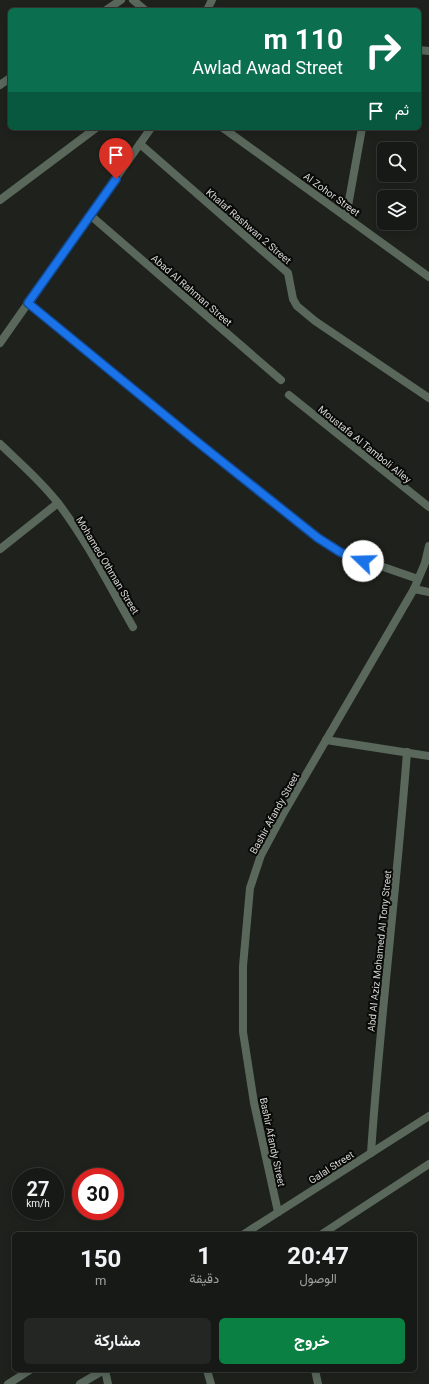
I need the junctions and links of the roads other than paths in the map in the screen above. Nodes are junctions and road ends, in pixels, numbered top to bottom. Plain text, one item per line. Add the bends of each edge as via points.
1 (120, 0) edge
2 (133, 0) edge
3 (109, 8) edge
4 (143, 8) edge
5 (93, 130) edge
6 (150, 130) edge
7 (226, 130) edge
8 (362, 130) edge
9 (140, 144) junction
10 (0, 200) edge
11 (90, 215) junction
12 (346, 217) junction
13 (429, 277) edge
14 (28, 303) junction
15 (0, 343) edge
16 (281, 380) dead end
17 (289, 395) dead end
18 (429, 398) edge
19 (0, 444) edge
20 (58, 503) junction
21 (429, 507) edge
22 (429, 546) edge
23 (0, 549) edge
24 (418, 579) junction
25 (414, 589) junction
26 (429, 592) edge
27 (133, 627) dead end
28 (326, 740) junction
29 (407, 752) junction
30 (429, 756) edge
31 (429, 1116) edge
32 (371, 1153) junction
33 (429, 1164) edge
34 (278, 1212) junction
35 (247, 1232) edge
36 (325, 1232) edge
37 (27, 1372) edge
38 (101, 1372) edge
39 (105, 1372) edge
40 (208, 1372) edge
41 (315, 1372) edge
42 (8, 1384) edge
43 (80, 1384) edge
44 (108, 1384) edge
45 (211, 1384) edge
46 (318, 1384) edge

1 - 3 street
2 - 4 street
5 - 10 street
6 - 9 street
7 - 12 street, Al Zohor Street
8 - 12 street
9 - 11 street
9 - 18 street, Khalaf Rashwan 2 Street via 288,273 293,299 297,306 315,321
11 - 14 street
11 - 16 street, Abad Al Rahman Street
12 - 13 street, Al Zohor Street
14 - 15 street
14 - 24 street via 318,538 340,552
17 - 21 street, Moustafa Al Tamboli Alley
19 - 20 street, Mohamed Othman Street via 37,478
20 - 23 street
20 - 27 street, Mohamed Othman Street via 84,541
22 - 24 street, Bashir Afandy Street
24 - 25 street, Bashir Afandy Street
25 - 26 street
25 - 28 street, Bashir Afandy Street
28 - 29 street
28 - 34 street, Bashir Afandy Street via 261,855 250,888 243,966 243,1032 254,1103
29 - 30 street
29 - 32 street, Abd Al Aziz Mohamed Al Tony Street
31 - 32 street, Galal Street
32 - 34 street, Galal Street
33 - 36 street
34 - 35 street, Galal Street
37 - 42 street
38 - 43 street
39 - 44 street
40 - 45 street
41 - 46 street

